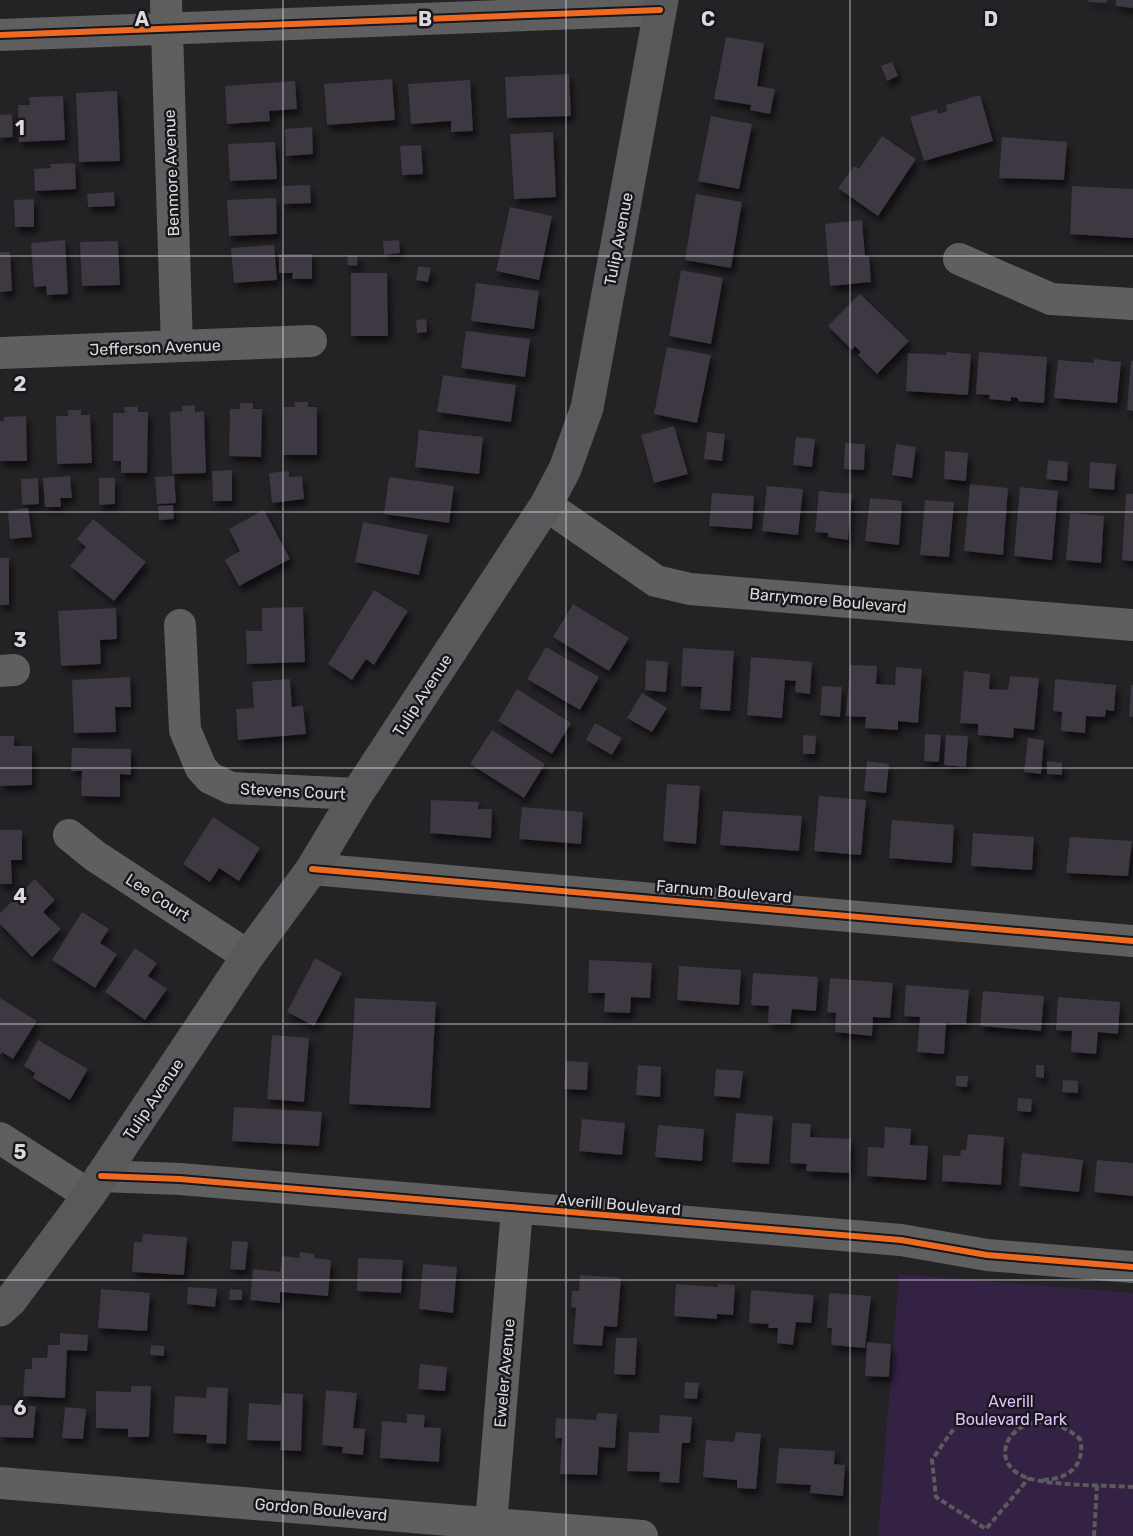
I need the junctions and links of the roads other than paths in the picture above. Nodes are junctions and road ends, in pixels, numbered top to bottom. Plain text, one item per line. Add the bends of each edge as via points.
1 (662, 5) edge
2 (488, 8) edge
3 (166, 14) edge
4 (0, 35) edge
5 (959, 259) dead end
6 (1133, 304) edge
7 (311, 341) dead end
8 (177, 346) junction
9 (0, 353) edge
10 (546, 506) junction
11 (180, 625) dead end
12 (1133, 625) edge
13 (357, 794) junction
14 (69, 836) dead end
15 (312, 869) junction
16 (1133, 941) edge
17 (248, 956) junction
18 (0, 1138) edge
19 (95, 1186) junction
20 (517, 1209) junction
21 (1133, 1267) edge
22 (0, 1310) edge
23 (0, 1483) edge
24 (490, 1530) edge
25 (642, 1536) edge

1 - 2 street
1 - 10 main road, Tulip Avenue via 587,408
2 - 3 street
3 - 4 street
3 - 8 street, Benmore Avenue
5 - 6 street via 1051,299
7 - 8 street, Jefferson Avenue
8 - 9 street, Jefferson Avenue
10 - 12 street, Barrymore Boulevard via 664,584
10 - 13 main road, Tulip Avenue
11 - 13 street, Stevens Court via 185,730 201,768 210,778 231,788
13 - 15 main road, Tulip Avenue
14 - 17 street, Lee Court
15 - 16 street, Farnum Boulevard
15 - 17 main road, Tulip Avenue
17 - 19 main road, Tulip Avenue
18 - 19 street
19 - 20 street, Averill Boulevard via 180,1179
19 - 22 main road, Tulip Avenue
20 - 21 street, Averill Boulevard via 902,1240 987,1256
20 - 24 street, Eweler Avenue
23 - 24 street, Gordon Boulevard
24 - 25 street, Gordon Boulevard

